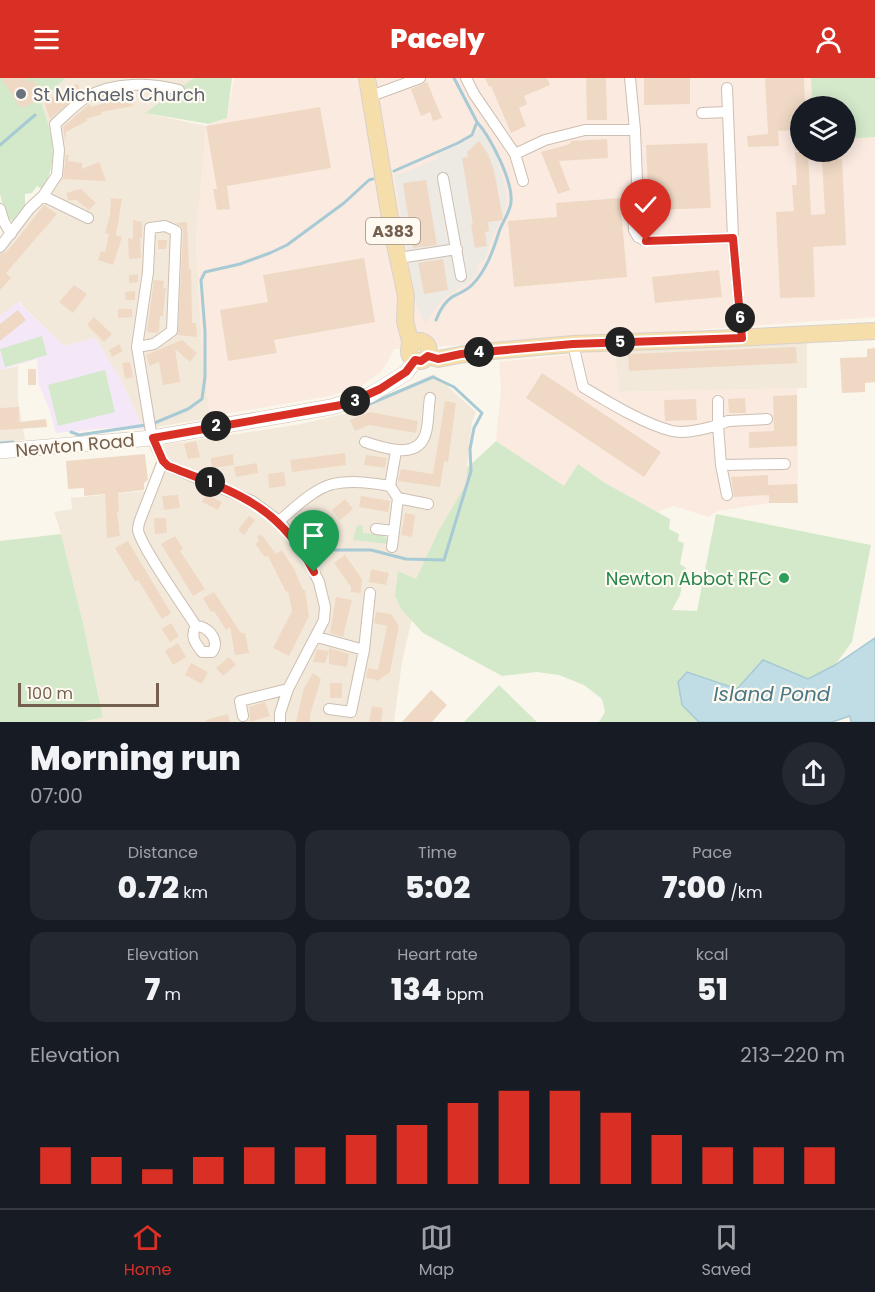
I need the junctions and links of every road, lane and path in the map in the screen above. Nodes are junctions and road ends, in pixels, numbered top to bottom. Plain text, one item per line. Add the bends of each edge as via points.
1 (367, 78) edge
2 (420, 78) edge
3 (466, 78) edge
4 (630, 78) edge
5 (108, 83) edge
6 (727, 88) dead end
7 (179, 90) dead end
8 (371, 96) junction
9 (728, 112) junction
10 (702, 113) dead end
11 (635, 130) junction
12 (515, 154) junction
13 (443, 178) dead end
14 (523, 181) dead end
15 (44, 196) junction
16 (0, 208) edge
17 (88, 218) dead end
18 (10, 234) junction
19 (733, 238) junction
20 (0, 247) edge
21 (457, 249) junction
22 (399, 258) junction
23 (461, 276) dead end
24 (875, 331) edge
25 (742, 338) junction
26 (573, 344) junction
27 (137, 347) junction
28 (418, 351) junction
29 (430, 398) dead end
30 (718, 401) dead end
31 (767, 419) dead end
32 (718, 425) junction
33 (152, 433) junction
34 (364, 442) dead end
35 (396, 451) junction
36 (0, 452) edge
37 (163, 461) junction
38 (785, 464) dead end
39 (721, 465) junction
40 (390, 486) junction
41 (727, 495) dead end
42 (398, 498) junction
43 (428, 504) dead end
44 (279, 521) junction
45 (376, 529) dead end
46 (394, 531) junction
47 (392, 547) dead end
48 (370, 593) dead end
49 (196, 626) dead end
50 (316, 637) junction
51 (364, 650) junction
52 (288, 689) junction
53 (329, 710) dead end
54 (243, 716) dead end
55 (280, 722) edge

1 - 8 main road, A383
2 - 8 street
3 - 12 street
4 - 11 street
5 - 7 street
5 - 15 street via 55,124 57,175
6 - 9 street
8 - 22 main road, A383
9 - 10 street
9 - 19 street
11 - 12 street via 585,130 545,140
11 - 19 street via 637,181 633,209 638,237 646,241
12 - 14 street
13 - 21 street
15 - 17 street
15 - 18 street
16 - 18 street
18 - 20 street
19 - 25 street
21 - 22 street
21 - 23 street
22 - 28 main road, A383 via 406,296 419,328
24 - 25 main road
25 - 26 main road
26 - 28 main road via 452,355 442,347
26 - 32 street via 583,387 634,416 673,432
27 - 27 street via 154,344 172,331 176,231 165,226 150,228
27 - 33 street
28 - 33 main road, Newton Road via 406,372 370,395 347,404
29 - 35 street via 423,442 417,448
30 - 32 street
31 - 32 street
32 - 39 street
33 - 36 main road, Newton Road
33 - 37 street
34 - 35 street
35 - 40 street
37 - 44 street via 252,501
37 - 49 street via 138,529
38 - 39 street
39 - 41 street
40 - 42 street
40 - 44 street via 333,484 312,494
42 - 43 street
42 - 46 street
44 - 50 street via 305,554 319,582 325,607
45 - 46 street
46 - 47 street
48 - 51 street
50 - 51 street
50 - 52 street
51 - 53 street via 351,712
52 - 54 street via 240,701
52 - 55 street

